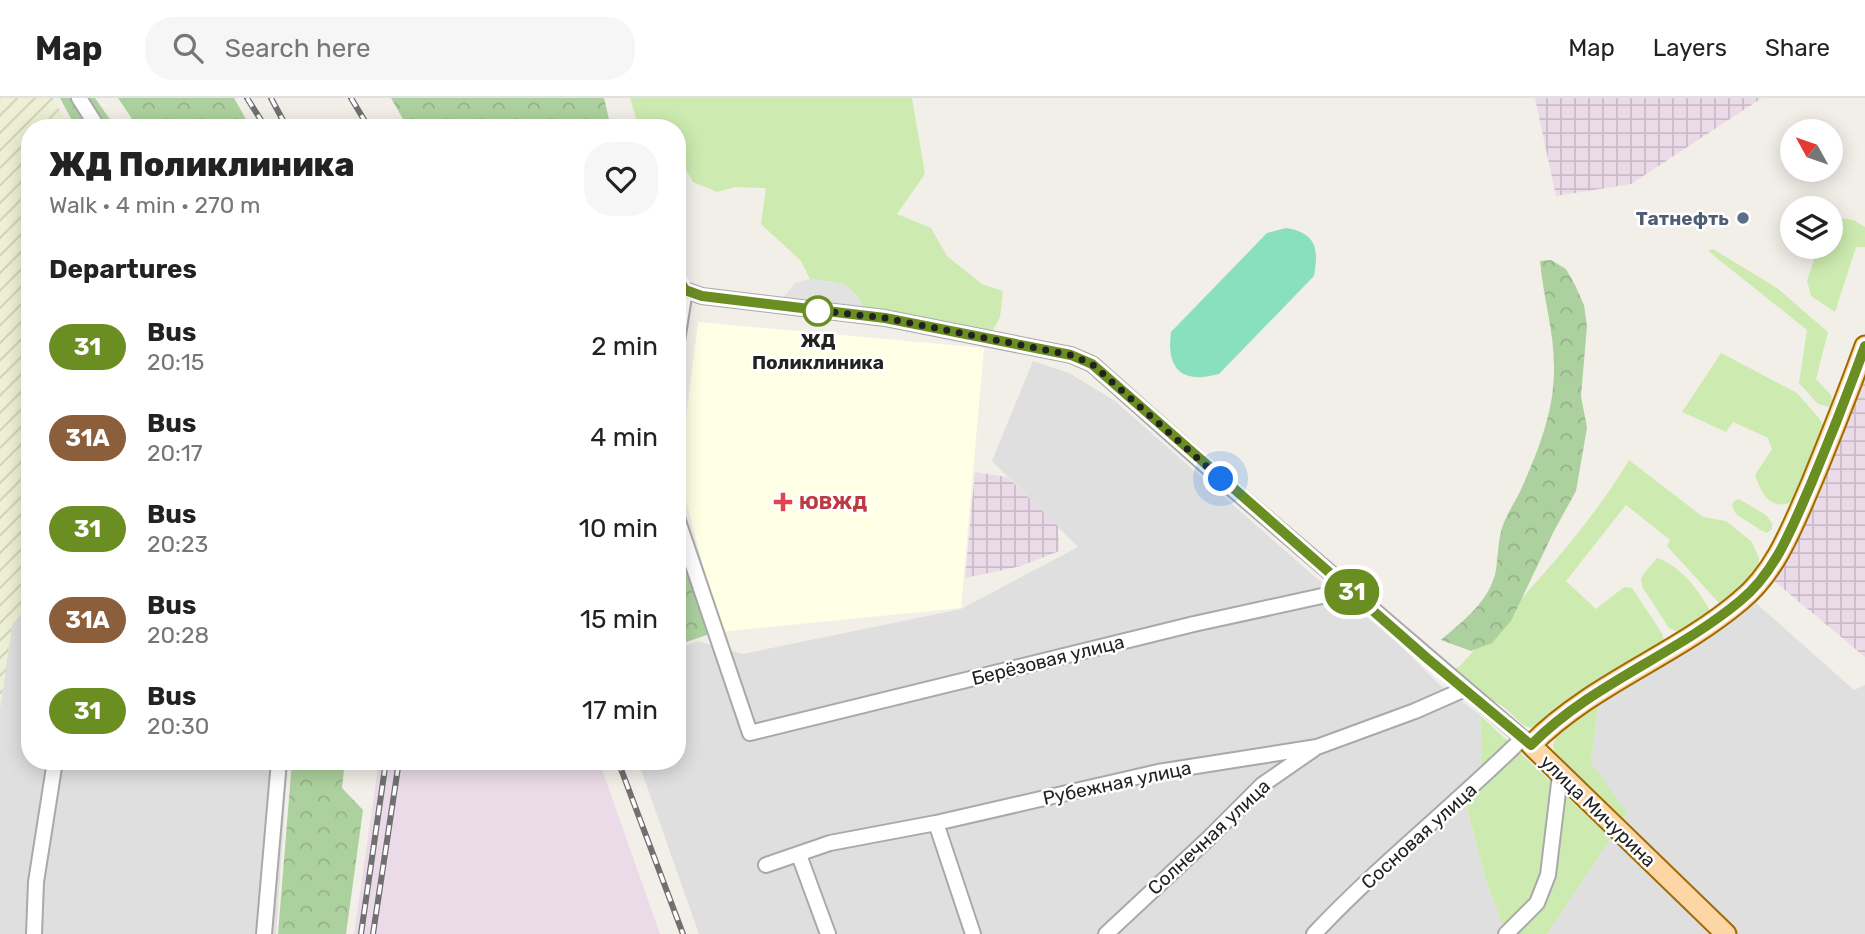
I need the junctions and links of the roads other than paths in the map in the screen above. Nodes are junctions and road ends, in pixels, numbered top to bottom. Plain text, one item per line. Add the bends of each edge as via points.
1 (79, 98) edge
2 (92, 119) edge
3 (686, 290) edge
4 (1865, 346) edge
5 (686, 545) edge
6 (1345, 585) junction
7 (1465, 689) junction
8 (1527, 741) junction
9 (1317, 747) junction
10 (54, 770) edge
11 (278, 770) edge
12 (1560, 775) junction
13 (936, 823) junction
14 (799, 855) junction
15 (766, 864) dead end
16 (34, 934) edge
17 (264, 934) edge
18 (828, 934) edge
19 (973, 934) edge
20 (1107, 934) edge
21 (1314, 934) edge
22 (1506, 934) edge
23 (1726, 934) edge

1 - 2 street
3 - 6 street, улица Мичурина via 715,298 885,318 1071,355 1092,364
4 - 8 main road via 1792,528 1763,578 1741,601
5 - 6 street, Берёзовая улица via 750,733 1331,594
6 - 7 street, улица Мичурина
7 - 8 street, улица Мичурина
7 - 9 street, Рубежная улица
8 - 12 main road, улица Мичурина
8 - 21 street, Сосновая улица via 1404,847
9 - 13 street, Рубежная улица via 1158,772
9 - 20 street, Солнечная улица via 1262,785
10 - 16 street
11 - 17 street
12 - 22 street via 1548,875 1536,903
12 - 23 main road, улица Мичурина
13 - 14 street, Рубежная улица via 830,843
13 - 19 street
14 - 15 street, Рубежная улица
14 - 18 street

